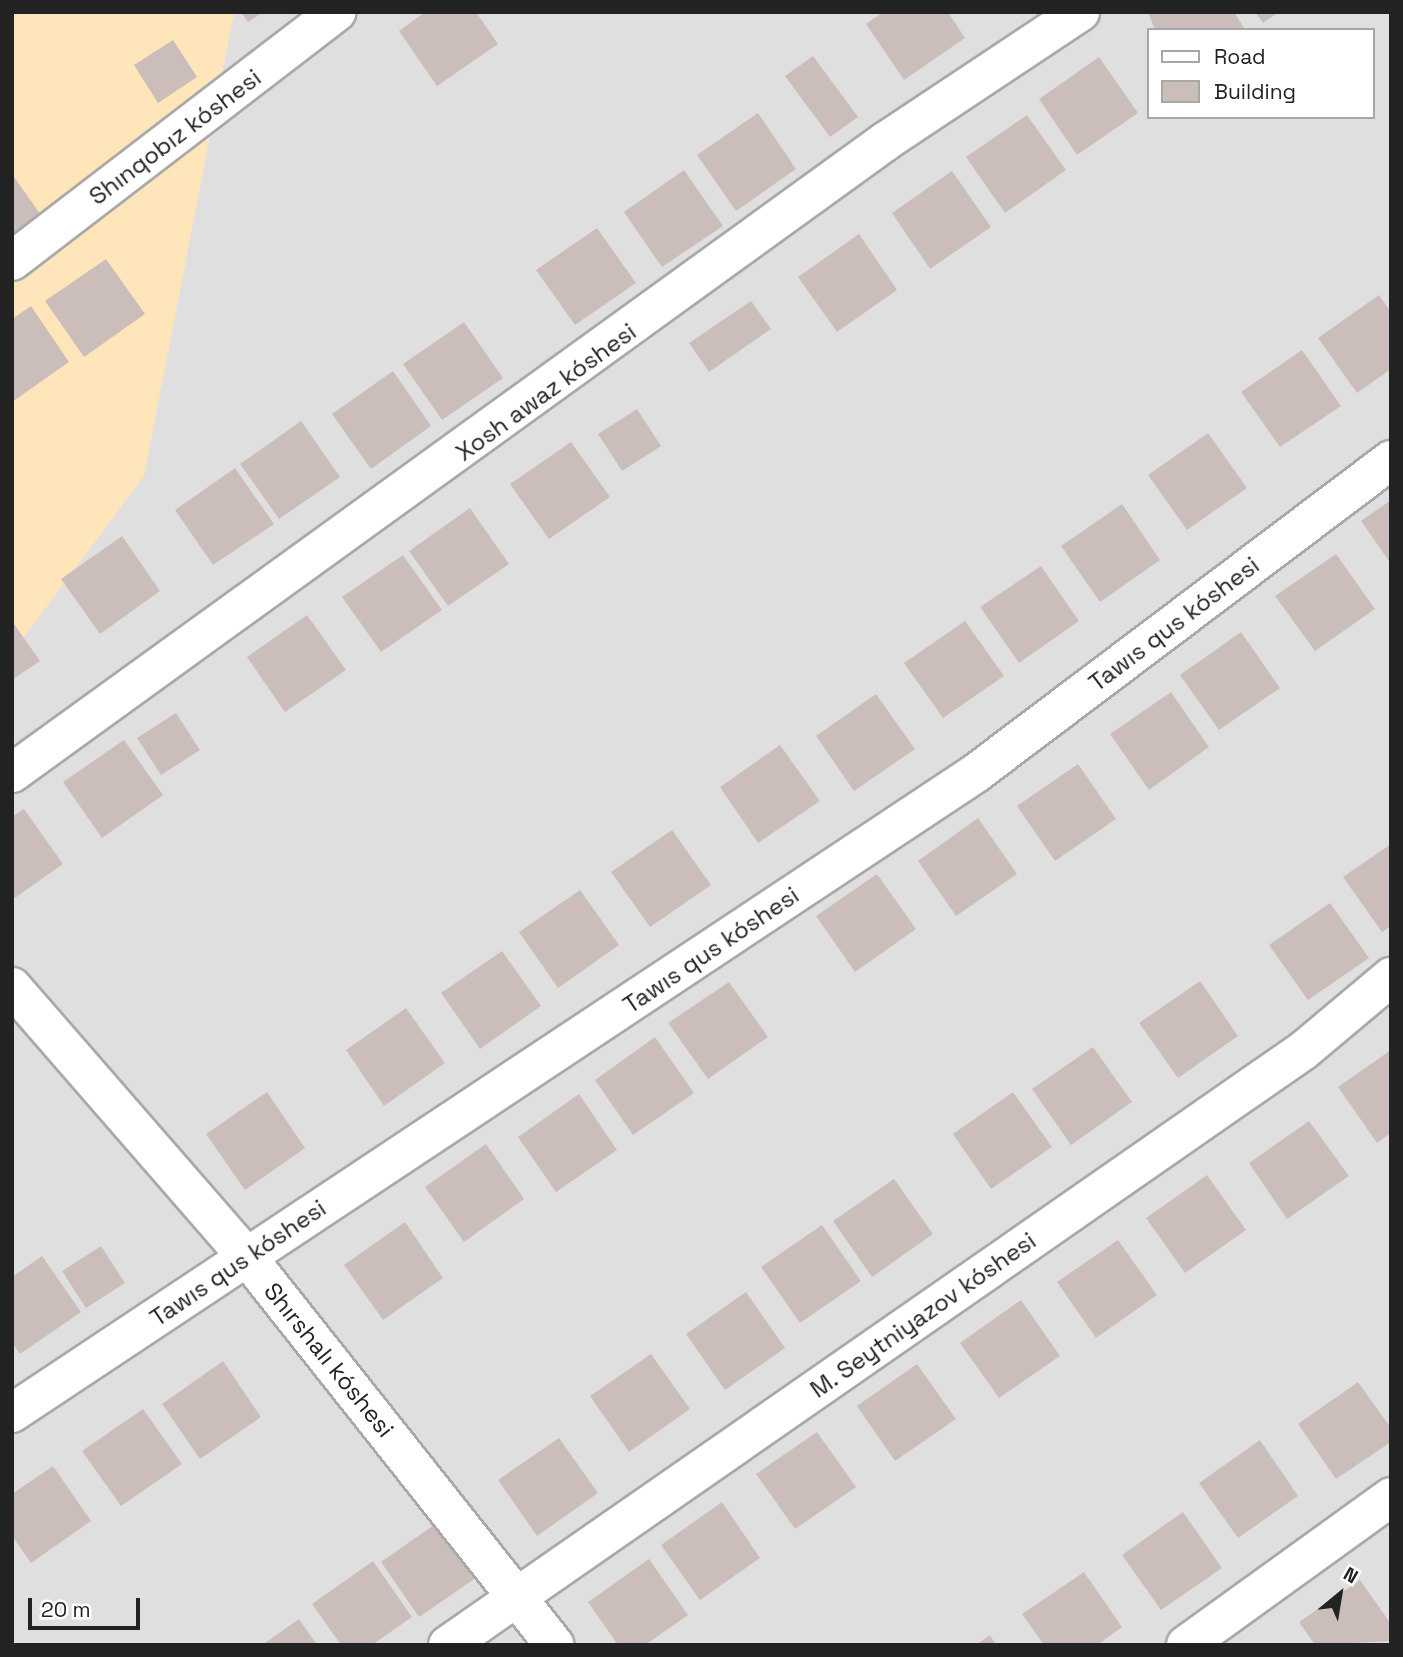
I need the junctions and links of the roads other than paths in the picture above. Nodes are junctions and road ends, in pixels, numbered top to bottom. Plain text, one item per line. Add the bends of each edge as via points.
1 (337, 12) edge
2 (1080, 12) edge
3 (12, 261) edge
4 (1391, 460) edge
5 (12, 772) edge
6 (1391, 977) edge
7 (12, 987) edge
8 (247, 1257) junction
9 (12, 1413) edge
10 (1391, 1497) edge
11 (517, 1597) junction
12 (447, 1645) edge
13 (554, 1645) edge
14 (1186, 1645) edge

1 - 3 street, Shınqobız kóshesi
2 - 5 street, Xosh awaz kóshesi via 886,141
4 - 8 street, Tawıs qus kóshesi via 976,773
6 - 11 street, M. Seytniyazov kóshesi via 1304,1050
7 - 8 street, Shırshalı kóshesi
8 - 9 street, Tawıs qus kóshesi
8 - 11 street, Shırshalı kóshesi
10 - 14 street
11 - 12 street, M. Seytniyazov kóshesi
11 - 13 street, Shırshalı kóshesi

